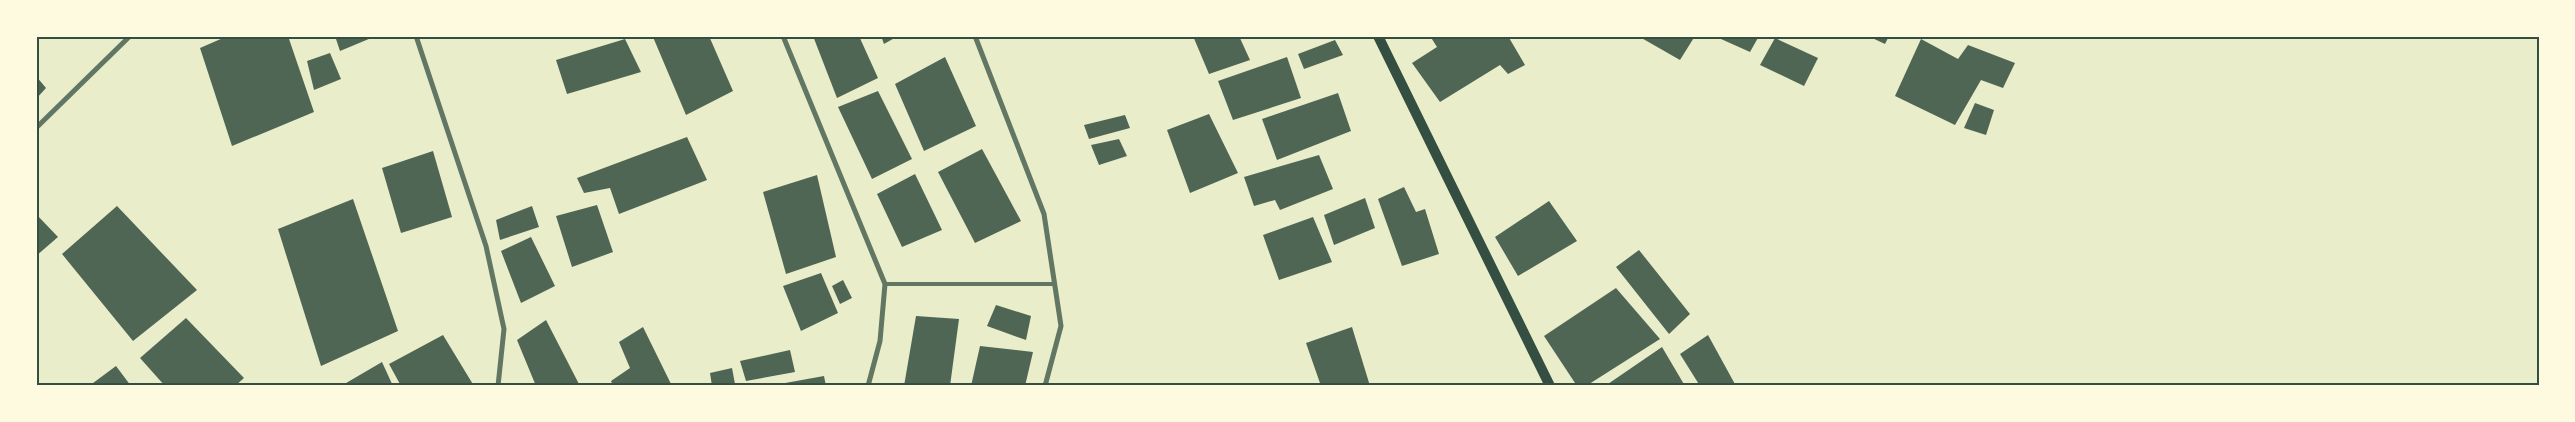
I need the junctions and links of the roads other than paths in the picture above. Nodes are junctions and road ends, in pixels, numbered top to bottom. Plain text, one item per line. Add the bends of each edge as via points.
1 (130, 36) edge
2 (416, 36) edge
3 (783, 36) edge
4 (974, 36) edge
5 (1378, 36) edge
6 (36, 128) edge
7 (885, 284) junction
8 (1055, 284) junction
9 (498, 386) edge
10 (868, 386) edge
11 (1045, 386) edge
12 (1550, 386) edge

1 - 6 street
2 - 9 street via 486,246 504,328
3 - 7 street
4 - 8 street via 1044,214
5 - 12 main road
7 - 8 lane
7 - 10 street via 880,341
8 - 11 street via 1061,326

